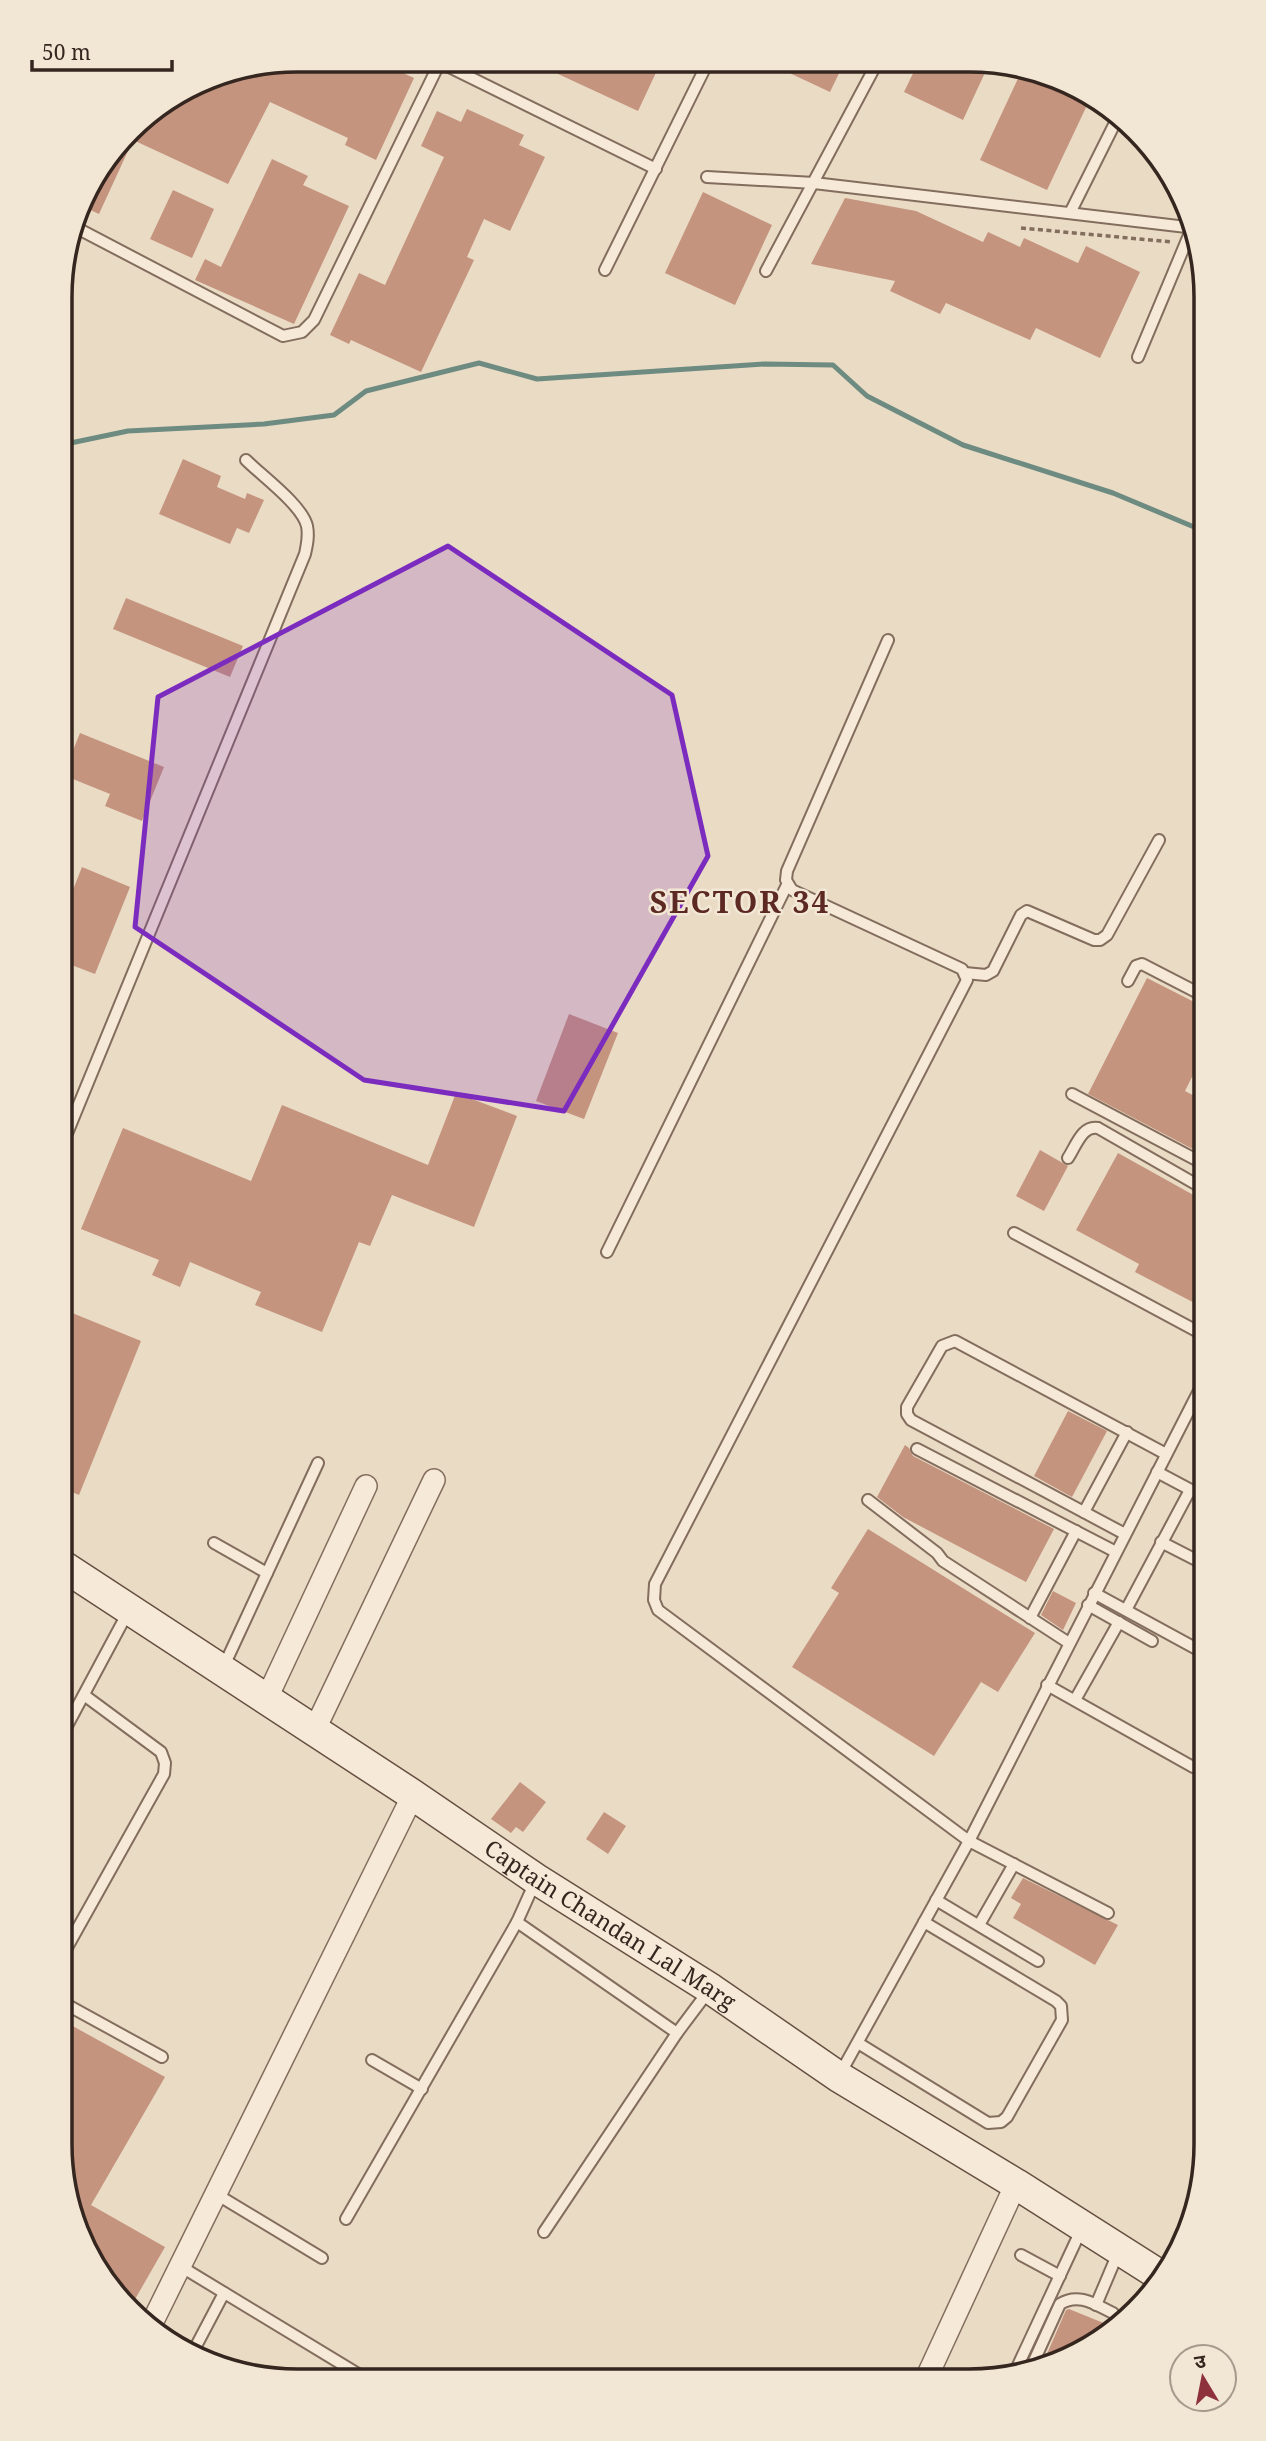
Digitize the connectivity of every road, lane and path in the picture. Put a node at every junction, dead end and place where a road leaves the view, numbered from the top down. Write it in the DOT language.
graph roads {
  1 [pos="434,72"];
  2 [pos="461,72"];
  3 [pos="703,72"];
  4 [pos="872,72"];
  5 [pos="1114,124"];
  6 [pos="656,169"];
  7 [pos="707,177"];
  8 [pos="814,183"];
  9 [pos="1070,214"];
  10 [pos="1183,227"];
  11 [pos="1021,228"];
  12 [pos="82,230"];
  13 [pos="1175,242"];
  14 [pos="1187,242"];
  15 [pos="605,270"];
  16 [pos="766,271"];
  17 [pos="1138,357"];
  18 [pos="246,460"];
  19 [pos="888,640"];
  20 [pos="1159,839"];
  21 [pos="788,886"];
  22 [pos="965,973"];
  23 [pos="1128,981"];
  24 [pos="1194,991"];
  25 [pos="1072,1094"];
  26 [pos="72,1121"];
  27 [pos="1068,1158"];
  28 [pos="1194,1159"];
  29 [pos="1194,1183"];
  30 [pos="1014,1233"];
  31 [pos="607,1252"];
  32 [pos="1194,1330"];
  33 [pos="1194,1400"];
  34 [pos="1127,1432"];
  35 [pos="917,1449"];
  36 [pos="1166,1454"];
  37 [pos="318,1463"];
  38 [pos="1157,1472"];
  39 [pos="434,1480"];
  40 [pos="366,1486"];
  41 [pos="1191,1490"];
  42 [pos="1194,1492"];
  43 [pos="868,1500"];
  44 [pos="1084,1512"];
  45 [pos="1076,1531"];
  46 [pos="1125,1534"];
  47 [pos="1161,1542"];
  48 [pos="214,1543"];
  49 [pos="1116,1552"];
  50 [pos="1194,1559"];
  51 [pos="72,1572"];
  52 [pos="267,1573"];
  53 [pos="1094,1593"];
  54 [pos="1088,1605"];
  55 [pos="130,1610"];
  56 [pos="1126,1610"];
  57 [pos="1031,1618"];
  58 [pos="1119,1622"];
  59 [pos="1152,1641"];
  60 [pos="1069,1643"];
  61 [pos="1194,1647"];
  62 [pos="222,1671"];
  63 [pos="1047,1685"];
  64 [pos="84,1695"];
  65 [pos="267,1700"];
  66 [pos="1075,1700"];
  67 [pos="72,1717"];
  68 [pos="314,1731"];
  69 [pos="1193,1768"];
  70 [pos="413,1795"];
  71 [pos="968,1841"];
  72 [pos="1014,1864"];
  73 [pos="536,1879"];
  74 [pos="936,1900"];
  75 [pos="1108,1913"];
  76 [pos="517,1922"];
  77 [pos="924,1922"];
  78 [pos="979,1925"];
  79 [pos="72,1939"];
  80 [pos="1038,1961"];
  81 [pos="711,1989"];
  82 [pos="72,2008"];
  83 [pos="677,2033"];
  84 [pos="858,2043"];
  85 [pos="162,2057"];
  86 [pos="372,2060"];
  87 [pos="839,2077"];
  88 [pos="422,2089"];
  89 [pos="1016,2184"];
  90 [pos="216,2194"];
  91 [pos="346,2219"];
  92 [pos="1083,2227"];
  93 [pos="544,2232"];
  94 [pos="1119,2250"];
  95 [pos="1021,2255"];
  96 [pos="322,2258"];
  97 [pos="180,2266"];
  98 [pos="1154,2272"];
  99 [pos="1060,2276"];
  100 [pos="224,2293"];
  101 [pos="1096,2305"];
  102 [pos="1113,2313"];
  103 [pos="154,2318"];
  104 [pos="196,2345"];
  105 [pos="1035,2360"];
  106 [pos="1019,2364"];
  107 [pos="351,2369"];
  108 [pos="931,2369"];
  1 -- 12 [label="lane"];
  2 -- 6 [label="lane"];
  3 -- 6 [label="lane"];
  4 -- 8 [label="lane"];
  5 -- 9 [label="lane"];
  6 -- 15 [label="lane"];
  7 -- 8 [label="lane"];
  8 -- 9 [label="lane"];
  8 -- 16 [label="lane"];
  9 -- 10 [label="lane"];
  11 -- 13 [label="path"];
  14 -- 17 [label="lane"];
  18 -- 26 [label="lane"];
  19 -- 21 [label="lane"];
  20 -- 22 [label="lane"];
  21 -- 22 [label="lane"];
  21 -- 31 [label="lane"];
  22 -- 71 [label="lane"];
  23 -- 24 [label="lane"];
  25 -- 28 [label="lane"];
  27 -- 29 [label="lane"];
  30 -- 32 [label="lane"];
  33 -- 36 [label="lane"];
  34 -- 36 [label="lane"];
  34 -- 44 [label="lane"];
  34 -- 44 [label="lane"];
  35 -- 45 [label="lane"];
  36 -- 38 [label="lane"];
  37 -- 52 [label="lane"];
  38 -- 41 [label="lane"];
  38 -- 46 [label="lane"];
  39 -- 68 [label="street"];
  40 -- 65 [label="street"];
  41 -- 42 [label="lane"];
  41 -- 47 [label="lane"];
  43 -- 57 [label="lane"];
  44 -- 46 [label="lane"];
  45 -- 49 [label="lane"];
  45 -- 57 [label="lane"];
  46 -- 49 [label="lane"];
  47 -- 50 [label="lane"];
  47 -- 56 [label="lane"];
  48 -- 52 [label="lane"];
  49 -- 53 [label="lane"];
  51 -- 55 [label="street, Captain Chandan Lal Marg"];
  52 -- 62 [label="lane"];
  53 -- 54 [label="lane"];
  53 -- 56 [label="lane"];
  54 -- 58 [label="lane"];
  54 -- 60 [label="lane"];
  55 -- 62 [label="street, Captain Chandan Lal Marg"];
  55 -- 64 [label="lane"];
  56 -- 61 [label="lane"];
  57 -- 60 [label="lane"];
  58 -- 59 [label="lane"];
  58 -- 66 [label="lane"];
  60 -- 63 [label="lane"];
  62 -- 65 [label="street, Captain Chandan Lal Marg"];
  63 -- 66 [label="lane"];
  63 -- 71 [label="lane"];
  64 -- 67 [label="lane"];
  64 -- 79 [label="lane"];
  65 -- 68 [label="street, Captain Chandan Lal Marg"];
  66 -- 69 [label="lane"];
  68 -- 70 [label="street, Captain Chandan Lal Marg"];
  70 -- 73 [label="street, Captain Chandan Lal Marg"];
  70 -- 90 [label="street"];
  71 -- 72 [label="lane"];
  71 -- 74 [label="lane"];
  72 -- 75 [label="lane"];
  72 -- 78 [label="lane"];
  73 -- 76 [label="lane"];
  73 -- 81 [label="street, Captain Chandan Lal Marg"];
  74 -- 77 [label="lane"];
  74 -- 78 [label="lane"];
  76 -- 83 [label="lane"];
  76 -- 88 [label="lane"];
  77 -- 84 [label="lane"];
  77 -- 84 [label="lane"];
  78 -- 80 [label="lane"];
  81 -- 83 [label="lane"];
  81 -- 87 [label="street, Captain Chandan Lal Marg"];
  82 -- 85 [label="lane"];
  83 -- 93 [label="lane"];
  84 -- 87 [label="lane"];
  86 -- 88 [label="lane"];
  87 -- 89 [label="street, Captain Chandan Lal Marg"];
  88 -- 91 [label="lane"];
  89 -- 92 [label="street, Captain Chandan Lal Marg"];
  89 -- 108 [label="street"];
  90 -- 96 [label="lane"];
  90 -- 97 [label="street"];
  92 -- 94 [label="street, Captain Chandan Lal Marg"];
  92 -- 99 [label="lane"];
  94 -- 98 [label="street, Captain Chandan Lal Marg"];
  94 -- 101 [label="lane"];
  95 -- 99 [label="lane"];
  97 -- 100 [label="lane"];
  97 -- 103 [label="street"];
  99 -- 106 [label="lane"];
  100 -- 104 [label="lane"];
  100 -- 107 [label="lane"];
  101 -- 102 [label="lane"];
  101 -- 105 [label="lane"];
}
